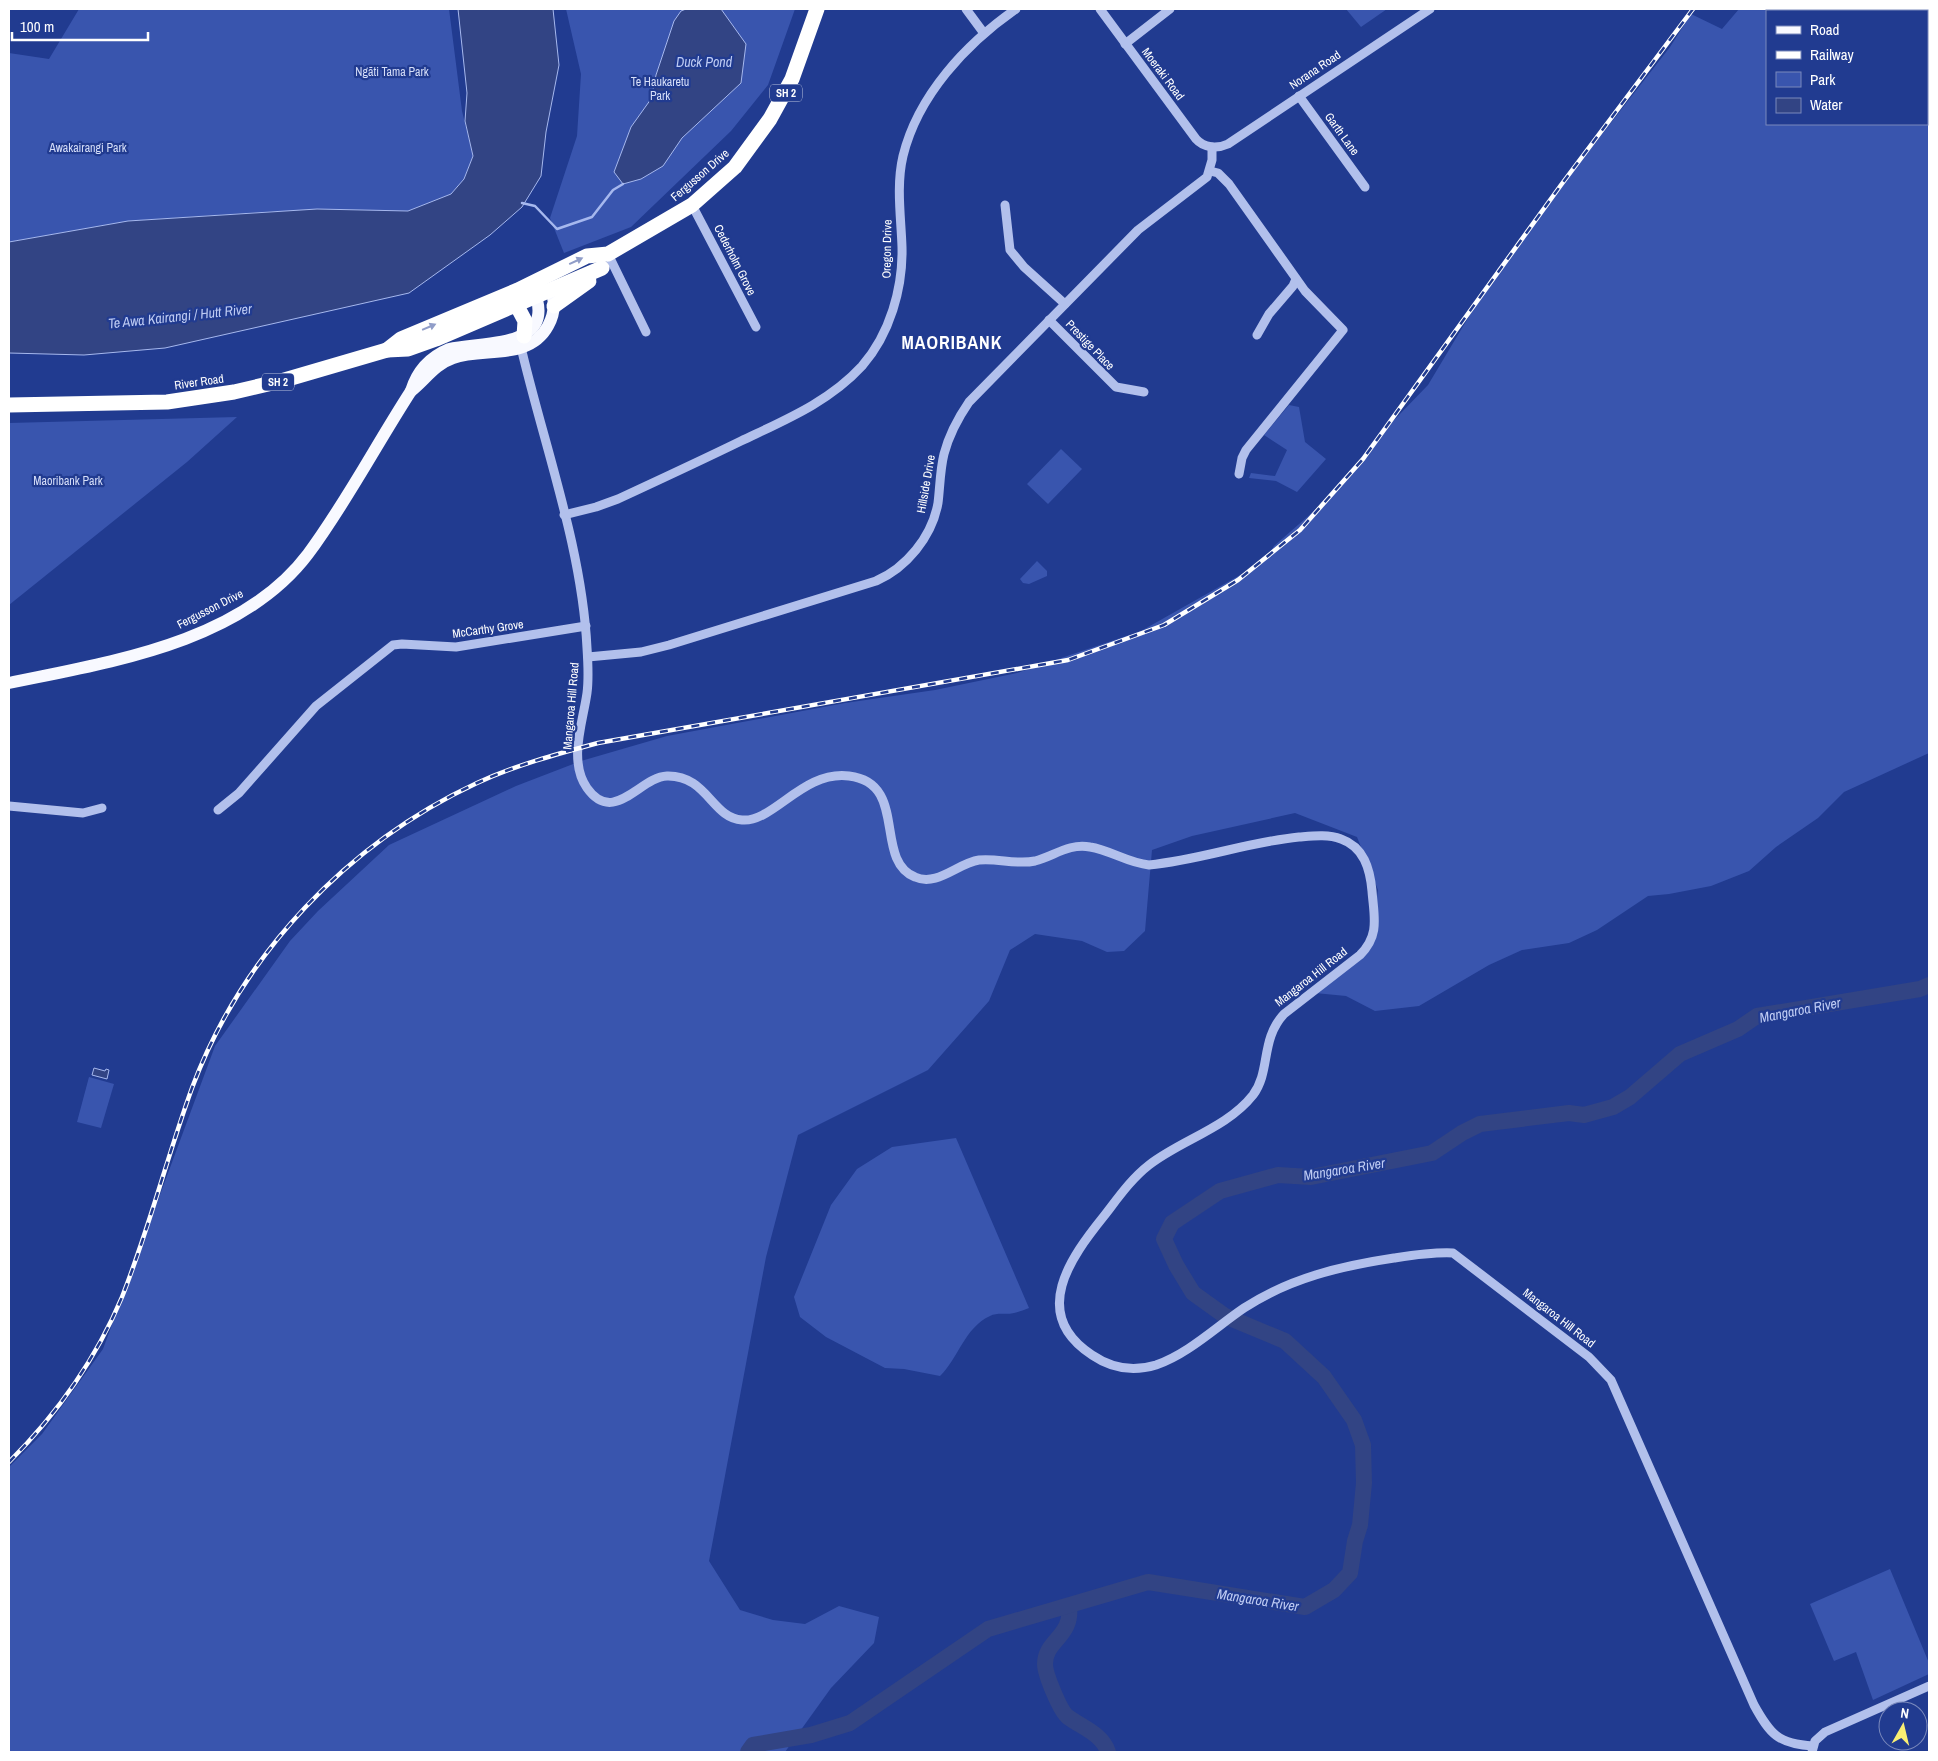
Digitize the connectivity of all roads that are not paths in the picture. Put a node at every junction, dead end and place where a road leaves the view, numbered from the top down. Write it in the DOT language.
graph roads {
  1 [pos="817,9"];
  2 [pos="966,9"];
  3 [pos="1016,9"];
  4 [pos="1100,9"];
  5 [pos="1170,9"];
  6 [pos="1430,9"];
  7 [pos="983,32"];
  8 [pos="1125,44"];
  9 [pos="1299,96"];
  10 [pos="1212,147"];
  11 [pos="1210,171"];
  12 [pos="1366,187"];
  13 [pos="692,204"];
  14 [pos="1005,205"];
  15 [pos="605,261"];
  16 [pos="1296,279"];
  17 [pos="548,283"];
  18 [pos="534,290"];
  19 [pos="1065,304"];
  20 [pos="517,306"];
  21 [pos="554,306"];
  22 [pos="1049,320"];
  23 [pos="756,327"];
  24 [pos="646,332"];
  25 [pos="1257,335"];
  26 [pos="521,341"];
  27 [pos="387,350"];
  28 [pos="1144,392"];
  29 [pos="9,405"];
  30 [pos="1239,474"];
  31 [pos="564,514"];
  32 [pos="586,626"];
  33 [pos="588,657"];
  34 [pos="9,683"];
  35 [pos="9,806"];
  36 [pos="102,808"];
  37 [pos="218,810"];
  38 [pos="1929,1686"];
  39 [pos="1812,1749"];
  1 -- 13 [label="highway, Fergusson Drive / SH 2"];
  2 -- 7 [label="street"];
  3 -- 7 [label="street, Oregon Drive"];
  4 -- 8 [label="street, Moeraki Road"];
  5 -- 8 [label="street"];
  6 -- 9 [label="street, Norana Road"];
  7 -- 31 [label="street, Oregon Drive"];
  8 -- 10 [label="street, Moeraki Road"];
  9 -- 10 [label="street, Norana Road"];
  9 -- 12 [label="street, Garth Lane"];
  10 -- 11 [label="street"];
  11 -- 16 [label="street"];
  11 -- 19 [label="street, Hillside Drive"];
  13 -- 15 [label="highway, Fergusson Drive / SH 2"];
  13 -- 23 [label="street, Cederholm Grove"];
  14 -- 19 [label="street"];
  15 -- 17 [label="highway, Fergusson Drive / SH 2"];
  15 -- 21 [label="highway"];
  15 -- 24 [label="street"];
  16 -- 25 [label="street"];
  16 -- 30 [label="street"];
  17 -- 18 [label="highway, Fergusson Drive / SH 2"];
  17 -- 21 [label="main road"];
  18 -- 20 [label="highway, River Road / SH 2"];
  18 -- 26 [label="main road"];
  27 -- 18 [label="highway, River Road / SH 2, one-way"];
  19 -- 22 [label="street, Hillside Drive"];
  20 -- 26 [label="highway"];
  20 -- 27 [label="highway, River Road / SH 2"];
  21 -- 26 [label="main road, Fergusson Drive"];
  22 -- 28 [label="street, Prestige Place"];
  22 -- 33 [label="street, Hillside Drive"];
  26 -- 31 [label="street, Mangaroa Hill Road"];
  26 -- 34 [label="main road, Fergusson Drive"];
  27 -- 29 [label="highway, River Road / SH 2"];
  31 -- 32 [label="street, Mangaroa Hill Road"];
  32 -- 33 [label="street, Mangaroa Hill Road"];
  32 -- 37 [label="street, McCarthy Grove"];
  33 -- 39 [label="street, Mangaroa Hill Road"];
  35 -- 36 [label="street"];
  38 -- 39 [label="street"];
}
